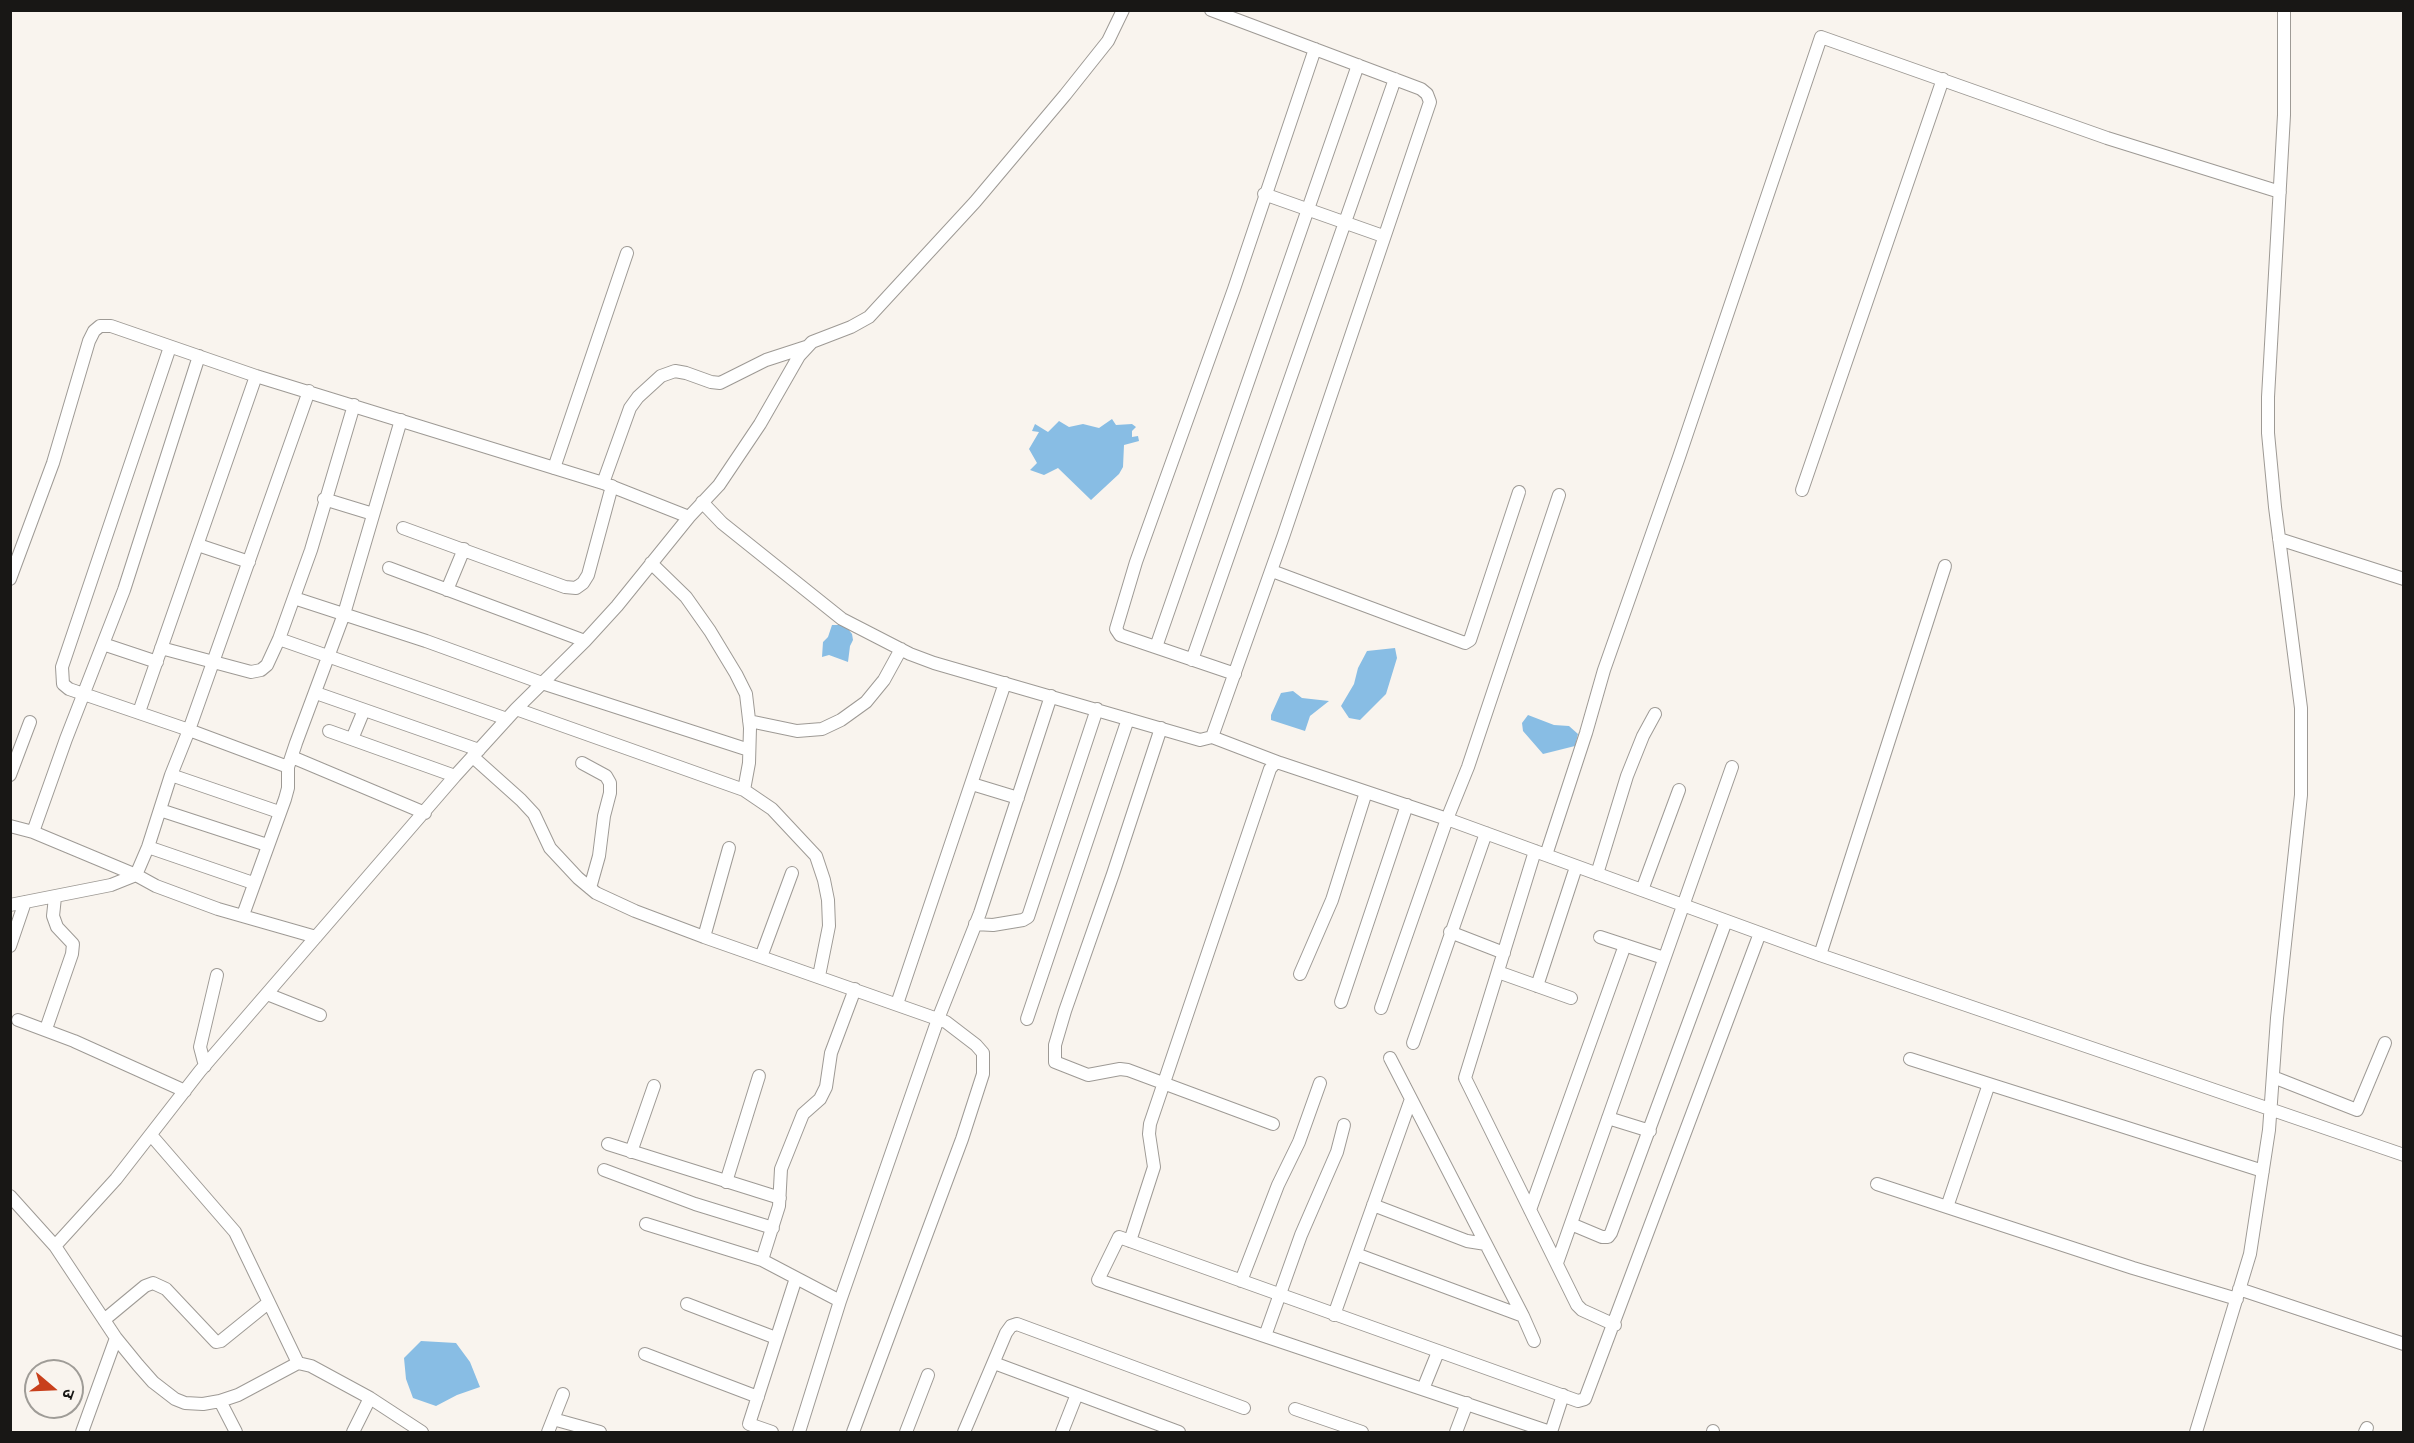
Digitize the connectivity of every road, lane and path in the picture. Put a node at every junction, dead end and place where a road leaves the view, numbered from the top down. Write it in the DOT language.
graph roads {
  1 [pos="1123,10"];
  2 [pos="1211,10"];
  3 [pos="2284,10"];
  4 [pos="1315,49"];
  5 [pos="1358,65"];
  6 [pos="1395,79"];
  7 [pos="1943,79"];
  8 [pos="2280,192"];
  9 [pos="1264,194"];
  10 [pos="1309,209"];
  11 [pos="1344,221"];
  12 [pos="1383,236"];
  13 [pos="627,253"];
  14 [pos="170,347"];
  15 [pos="806,347"];
  16 [pos="199,356"];
  17 [pos="256,376"];
  18 [pos="309,391"];
  19 [pos="354,405"];
  20 [pos="401,420"];
  21 [pos="554,468"];
  22 [pos="607,484"];
  23 [pos="1802,490"];
  24 [pos="1519,492"];
  25 [pos="1559,495"];
  26 [pos="324,499"];
  27 [pos="702,502"];
  28 [pos="373,514"];
  29 [pos="689,517"];
  30 [pos="403,528"];
  31 [pos="2279,539"];
  32 [pos="198,545"];
  33 [pos="464,549"];
  34 [pos="249,562"];
  35 [pos="651,563"];
  36 [pos="1946,566"];
  37 [pos="389,568"];
  38 [pos="1272,571"];
  39 [pos="10,579"];
  40 [pos="2403,579"];
  41 [pos="447,590"];
  42 [pos="294,598"];
  43 [pos="344,614"];
  44 [pos="279,639"];
  45 [pos="585,641"];
  46 [pos="104,644"];
  47 [pos="1156,647"];
  48 [pos="162,648"];
  49 [pos="901,649"];
  50 [pos="329,656"];
  51 [pos="1192,660"];
  52 [pos="157,662"];
  53 [pos="213,663"];
  54 [pos="1235,674"];
  55 [pos="542,683"];
  56 [pos="1005,683"];
  57 [pos="316,693"];
  58 [pos="84,694"];
  59 [pos="1051,696"];
  60 [pos="516,709"];
  61 [pos="1096,709"];
  62 [pos="364,710"];
  63 [pos="139,712"];
  64 [pos="1655,714"];
  65 [pos="507,719"];
  66 [pos="1128,719"];
  67 [pos="749,721"];
  68 [pos="30,722"];
  69 [pos="1161,728"];
  70 [pos="189,730"];
  71 [pos="329,731"];
  72 [pos="1212,736"];
  73 [pos="352,739"];
  74 [pos="749,750"];
  75 [pos="476,754"];
  76 [pos="290,762"];
  77 [pos="1280,763"];
  78 [pos="582,764"];
  79 [pos="1732,767"];
  80 [pos="10,775"];
  81 [pos="171,775"];
  82 [pos="455,776"];
  83 [pos="972,784"];
  84 [pos="744,790"];
  85 [pos="1679,790"];
  86 [pos="1366,792"];
  87 [pos="1018,798"];
  88 [pos="1407,805"];
  89 [pos="160,810"];
  90 [pos="279,812"];
  91 [pos="425,813"];
  92 [pos="1447,819"];
  93 [pos="10,825"];
  94 [pos="33,832"];
  95 [pos="1486,833"];
  96 [pos="267,845"];
  97 [pos="148,847"];
  98 [pos="729,848"];
  99 [pos="1541,853"];
  100 [pos="1576,867"];
  101 [pos="792,873"];
  102 [pos="1597,874"];
  103 [pos="136,875"];
  104 [pos="253,883"];
  105 [pos="590,888"];
  106 [pos="1642,890"];
  107 [pos="55,897"];
  108 [pos="25,902"];
  109 [pos="10,905"];
  110 [pos="1683,905"];
  111 [pos="243,915"];
  112 [pos="1726,921"];
  113 [pos="975,924"];
  114 [pos="13,931"];
  115 [pos="1450,932"];
  116 [pos="1760,933"];
  117 [pos="316,937"];
  118 [pos="704,937"];
  119 [pos="1600,937"];
  120 [pos="1625,945"];
  121 [pos="10,946"];
  122 [pos="1504,953"];
  123 [pos="1820,955"];
  124 [pos="761,957"];
  125 [pos="1665,958"];
  126 [pos="1498,972"];
  127 [pos="1300,974"];
  128 [pos="217,975"];
  129 [pos="819,976"];
  130 [pos="1537,986"];
  131 [pos="855,989"];
  132 [pos="267,994"];
  133 [pos="1571,998"];
  134 [pos="1341,1002"];
  135 [pos="897,1004"];
  136 [pos="1380,1008"];
  137 [pos="320,1015"];
  138 [pos="938,1018"];
  139 [pos="1027,1019"];
  140 [pos="18,1020"];
  141 [pos="46,1029"];
  142 [pos="1413,1043"];
  143 [pos="2385,1043"];
  144 [pos="1390,1058"];
  145 [pos="1910,1059"];
  146 [pos="205,1066"];
  147 [pos="759,1076"];
  148 [pos="2273,1077"];
  149 [pos="1166,1083"];
  150 [pos="1320,1083"];
  151 [pos="1989,1084"];
  152 [pos="654,1086"];
  153 [pos="185,1091"];
  154 [pos="1411,1099"];
  155 [pos="2269,1109"];
  156 [pos="1608,1118"];
  157 [pos="1273,1124"];
  158 [pos="1344,1125"];
  159 [pos="1650,1131"];
  160 [pos="151,1135"];
  161 [pos="608,1144"];
  162 [pos="631,1152"];
  163 [pos="2403,1155"];
  164 [pos="604,1170"];
  165 [pos="2263,1171"];
  166 [pos="726,1182"];
  167 [pos="1877,1184"];
  168 [pos="10,1196"];
  169 [pos="780,1198"];
  170 [pos="1373,1205"];
  171 [pos="1947,1207"];
  172 [pos="1530,1210"];
  173 [pos="646,1224"];
  174 [pos="1571,1224"];
  175 [pos="773,1228"];
  176 [pos="1130,1241"];
  177 [pos="1486,1244"];
  178 [pos="55,1246"];
  179 [pos="1356,1254"];
  180 [pos="762,1260"];
  181 [pos="1557,1263"];
  182 [pos="796,1278"];
  183 [pos="1240,1281"];
  184 [pos="2238,1294"];
  185 [pos="1278,1295"];
  186 [pos="840,1301"];
  187 [pos="268,1303"];
  188 [pos="687,1304"];
  189 [pos="1334,1315"];
  190 [pos="1523,1316"];
  191 [pos="104,1320"];
  192 [pos="1615,1324"];
  193 [pos="1265,1336"];
  194 [pos="116,1338"];
  195 [pos="776,1338"];
  196 [pos="1534,1341"];
  197 [pos="2403,1344"];
  198 [pos="1438,1352"];
  199 [pos="645,1354"];
  200 [pos="298,1363"];
  201 [pos="994,1363"];
  202 [pos="928,1375"];
  203 [pos="1423,1389"];
  204 [pos="563,1394"];
  205 [pos="1077,1395"];
  206 [pos="1563,1395"];
  207 [pos="758,1397"];
  208 [pos="370,1398"];
  209 [pos="220,1401"];
  210 [pos="1467,1403"];
  211 [pos="1244,1408"];
  212 [pos="1295,1409"];
  213 [pos="553,1419"];
  214 [pos="414,1430"];
  215 [pos="82,1432"];
  216 [pos="236,1432"];
  217 [pos="353,1432"];
  218 [pos="548,1432"];
  219 [pos="600,1432"];
  220 [pos="772,1432"];
  221 [pos="799,1432"];
  222 [pos="853,1432"];
  223 [pos="906,1432"];
  224 [pos="964,1432"];
  225 [pos="1062,1432"];
  226 [pos="1179,1432"];
  227 [pos="1362,1432"];
  228 [pos="1456,1432"];
  229 [pos="1551,1432"];
  230 [pos="2196,1432"];
  1 -- 15 [label="street"];
  2 -- 4 [label="street"];
  3 -- 8 [label="street"];
  4 -- 5 [label="street"];
  4 -- 9 [label="street"];
  5 -- 6 [label="street"];
  5 -- 10 [label="street"];
  6 -- 11 [label="street"];
  6 -- 12 [label="street"];
  7 -- 8 [label="street"];
  7 -- 23 [label="street"];
  7 -- 99 [label="street"];
  8 -- 31 [label="street"];
  9 -- 10 [label="street"];
  9 -- 47 [label="street"];
  10 -- 11 [label="street"];
  10 -- 47 [label="street"];
  11 -- 12 [label="street"];
  11 -- 51 [label="street"];
  12 -- 38 [label="street"];
  13 -- 21 [label="street"];
  14 -- 16 [label="street"];
  14 -- 39 [label="street"];
  14 -- 58 [label="street"];
  15 -- 22 [label="street"];
  15 -- 27 [label="street"];
  16 -- 17 [label="street"];
  16 -- 46 [label="street"];
  17 -- 18 [label="street"];
  17 -- 32 [label="street"];
  18 -- 19 [label="street"];
  18 -- 34 [label="street"];
  19 -- 20 [label="street"];
  19 -- 26 [label="street"];
  20 -- 21 [label="street"];
  20 -- 28 [label="street"];
  21 -- 22 [label="street"];
  22 -- 29 [label="street"];
  22 -- 33 [label="street"];
  24 -- 38 [label="street"];
  25 -- 92 [label="street"];
  26 -- 28 [label="street"];
  26 -- 42 [label="street"];
  27 -- 29 [label="street"];
  27 -- 49 [label="street"];
  28 -- 43 [label="street"];
  29 -- 35 [label="street"];
  30 -- 33 [label="street"];
  31 -- 40 [label="street"];
  31 -- 148 [label="street"];
  32 -- 34 [label="street"];
  32 -- 48 [label="street"];
  33 -- 41 [label="street"];
  34 -- 53 [label="street"];
  35 -- 45 [label="street"];
  35 -- 67 [label="street"];
  36 -- 123 [label="street"];
  37 -- 41 [label="street"];
  38 -- 54 [label="street"];
  41 -- 45 [label="street"];
  42 -- 43 [label="street"];
  42 -- 44 [label="street"];
  43 -- 50 [label="street"];
  43 -- 55 [label="street"];
  44 -- 50 [label="street"];
  44 -- 53 [label="street"];
  45 -- 55 [label="street"];
  46 -- 52 [label="street"];
  46 -- 58 [label="street"];
  47 -- 51 [label="street"];
  48 -- 52 [label="street"];
  48 -- 53 [label="street"];
  49 -- 56 [label="street"];
  49 -- 67 [label="street"];
  50 -- 57 [label="street"];
  50 -- 65 [label="street"];
  51 -- 54 [label="street"];
  52 -- 63 [label="street"];
  53 -- 70 [label="street"];
  54 -- 72 [label="street"];
  55 -- 60 [label="street"];
  55 -- 74 [label="street"];
  56 -- 59 [label="street"];
  56 -- 83 [label="street"];
  57 -- 62 [label="street"];
  57 -- 76 [label="street"];
  58 -- 63 [label="street"];
  58 -- 94 [label="street"];
  59 -- 61 [label="street"];
  59 -- 87 [label="street"];
  60 -- 65 [label="street"];
  60 -- 84 [label="street"];
  61 -- 66 [label="street"];
  61 -- 113 [label="street"];
  62 -- 73 [label="street"];
  62 -- 75 [label="street"];
  63 -- 70 [label="street"];
  64 -- 102 [label="street"];
  65 -- 75 [label="street"];
  66 -- 69 [label="street"];
  66 -- 139 [label="street"];
  67 -- 74 [label="street"];
  68 -- 80 [label="street"];
  69 -- 72 [label="street"];
  69 -- 149 [label="street"];
  70 -- 76 [label="street"];
  70 -- 81 [label="street"];
  71 -- 73 [label="street"];
  72 -- 77 [label="street"];
  73 -- 82 [label="street"];
  74 -- 84 [label="street"];
  75 -- 82 [label="street"];
  75 -- 105 [label="street"];
  76 -- 90 [label="street"];
  76 -- 91 [label="street"];
  77 -- 86 [label="street"];
  77 -- 149 [label="street"];
  78 -- 105 [label="street"];
  79 -- 110 [label="street"];
  81 -- 89 [label="street"];
  81 -- 90 [label="street"];
  82 -- 91 [label="street"];
  83 -- 87 [label="street"];
  83 -- 135 [label="street"];
  84 -- 129 [label="street"];
  85 -- 106 [label="street"];
  86 -- 88 [label="street"];
  86 -- 127 [label="street"];
  87 -- 113 [label="street"];
  88 -- 92 [label="street"];
  88 -- 134 [label="street"];
  89 -- 96 [label="street"];
  89 -- 97 [label="street"];
  90 -- 96 [label="street"];
  91 -- 117 [label="street"];
  92 -- 95 [label="street"];
  92 -- 136 [label="street"];
  93 -- 94 [label="street"];
  94 -- 103 [label="street"];
  95 -- 99 [label="street"];
  95 -- 115 [label="street"];
  96 -- 104 [label="street"];
  97 -- 103 [label="street"];
  97 -- 104 [label="street"];
  98 -- 118 [label="street"];
  99 -- 100 [label="street"];
  99 -- 122 [label="street"];
  100 -- 102 [label="street"];
  100 -- 130 [label="street"];
  101 -- 124 [label="street"];
  102 -- 106 [label="street"];
  103 -- 107 [label="street"];
  103 -- 111 [label="street"];
  104 -- 111 [label="street"];
  105 -- 118 [label="street"];
  106 -- 110 [label="street"];
  107 -- 108 [label="street"];
  107 -- 141 [label="street"];
  108 -- 109 [label="street"];
  108 -- 114 [label="street"];
  110 -- 112 [label="street"];
  110 -- 125 [label="street"];
  111 -- 117 [label="street"];
  112 -- 116 [label="street"];
  112 -- 159 [label="street"];
  113 -- 138 [label="street"];
  114 -- 121 [label="street"];
  115 -- 122 [label="street"];
  115 -- 142 [label="street"];
  116 -- 123 [label="street"];
  116 -- 192 [label="street"];
  117 -- 132 [label="street"];
  118 -- 124 [label="street"];
  119 -- 120 [label="street"];
  120 -- 125 [label="street"];
  120 -- 172 [label="street"];
  122 -- 126 [label="street"];
  123 -- 155 [label="street"];
  124 -- 129 [label="street"];
  125 -- 156 [label="street"];
  126 -- 130 [label="street"];
  126 -- 172 [label="street"];
  128 -- 146 [label="street"];
  129 -- 131 [label="street"];
  130 -- 133 [label="street"];
  131 -- 135 [label="street"];
  131 -- 169 [label="street"];
  132 -- 137 [label="street"];
  132 -- 146 [label="street"];
  135 -- 138 [label="street"];
  138 -- 186 [label="street"];
  138 -- 222 [label="street"];
  140 -- 141 [label="street"];
  141 -- 153 [label="street"];
  143 -- 148 [label="street"];
  144 -- 154 [label="street"];
  145 -- 151 [label="street"];
  146 -- 153 [label="street"];
  147 -- 166 [label="street"];
  148 -- 155 [label="street"];
  149 -- 157 [label="street"];
  149 -- 176 [label="street"];
  150 -- 183 [label="street"];
  151 -- 165 [label="street"];
  151 -- 171 [label="street"];
  152 -- 162 [label="street"];
  153 -- 160 [label="street"];
  154 -- 170 [label="street"];
  154 -- 177 [label="street"];
  155 -- 163 [label="street"];
  155 -- 165 [label="street"];
  156 -- 159 [label="street"];
  156 -- 174 [label="street"];
  158 -- 185 [label="street"];
  159 -- 174 [label="street"];
  160 -- 178 [label="street"];
  160 -- 187 [label="street"];
  161 -- 162 [label="street"];
  162 -- 166 [label="street"];
  164 -- 175 [label="street"];
  165 -- 184 [label="street"];
  166 -- 169 [label="street"];
  167 -- 171 [label="street"];
  168 -- 178 [label="street"];
  169 -- 175 [label="street"];
  170 -- 177 [label="street"];
  170 -- 179 [label="street"];
  171 -- 184 [label="street"];
  172 -- 181 [label="street"];
  173 -- 180 [label="street"];
  174 -- 181 [label="street"];
  175 -- 180 [label="street"];
  176 -- 183 [label="street"];
  176 -- 193 [label="street"];
  177 -- 190 [label="street"];
  178 -- 191 [label="street"];
  179 -- 189 [label="street"];
  179 -- 190 [label="street"];
  180 -- 182 [label="street"];
  181 -- 192 [label="street"];
  182 -- 186 [label="street"];
  182 -- 195 [label="street"];
  183 -- 185 [label="street"];
  184 -- 197 [label="street"];
  184 -- 230 [label="street"];
  185 -- 189 [label="street"];
  185 -- 193 [label="street"];
  186 -- 221 [label="street"];
  187 -- 191 [label="street"];
  187 -- 200 [label="street"];
  188 -- 195 [label="street"];
  189 -- 198 [label="street"];
  190 -- 196 [label="street"];
  191 -- 194 [label="street"];
  192 -- 206 [label="street"];
  193 -- 203 [label="street"];
  194 -- 209 [label="street"];
  194 -- 215 [label="street"];
  195 -- 207 [label="street"];
  198 -- 203 [label="street"];
  198 -- 206 [label="street"];
  199 -- 207 [label="street"];
  200 -- 208 [label="street"];
  200 -- 209 [label="street"];
  201 -- 205 [label="street"];
  201 -- 211 [label="street"];
  201 -- 224 [label="street"];
  202 -- 223 [label="street"];
  203 -- 210 [label="street"];
  204 -- 213 [label="street"];
  205 -- 225 [label="street"];
  205 -- 226 [label="street"];
  206 -- 229 [label="street"];
  207 -- 220 [label="street"];
  208 -- 214 [label="street"];
  208 -- 217 [label="street"];
  209 -- 216 [label="street"];
  210 -- 228 [label="street"];
  210 -- 229 [label="street"];
  212 -- 227 [label="street"];
  213 -- 218 [label="street"];
  213 -- 219 [label="street"];
}
